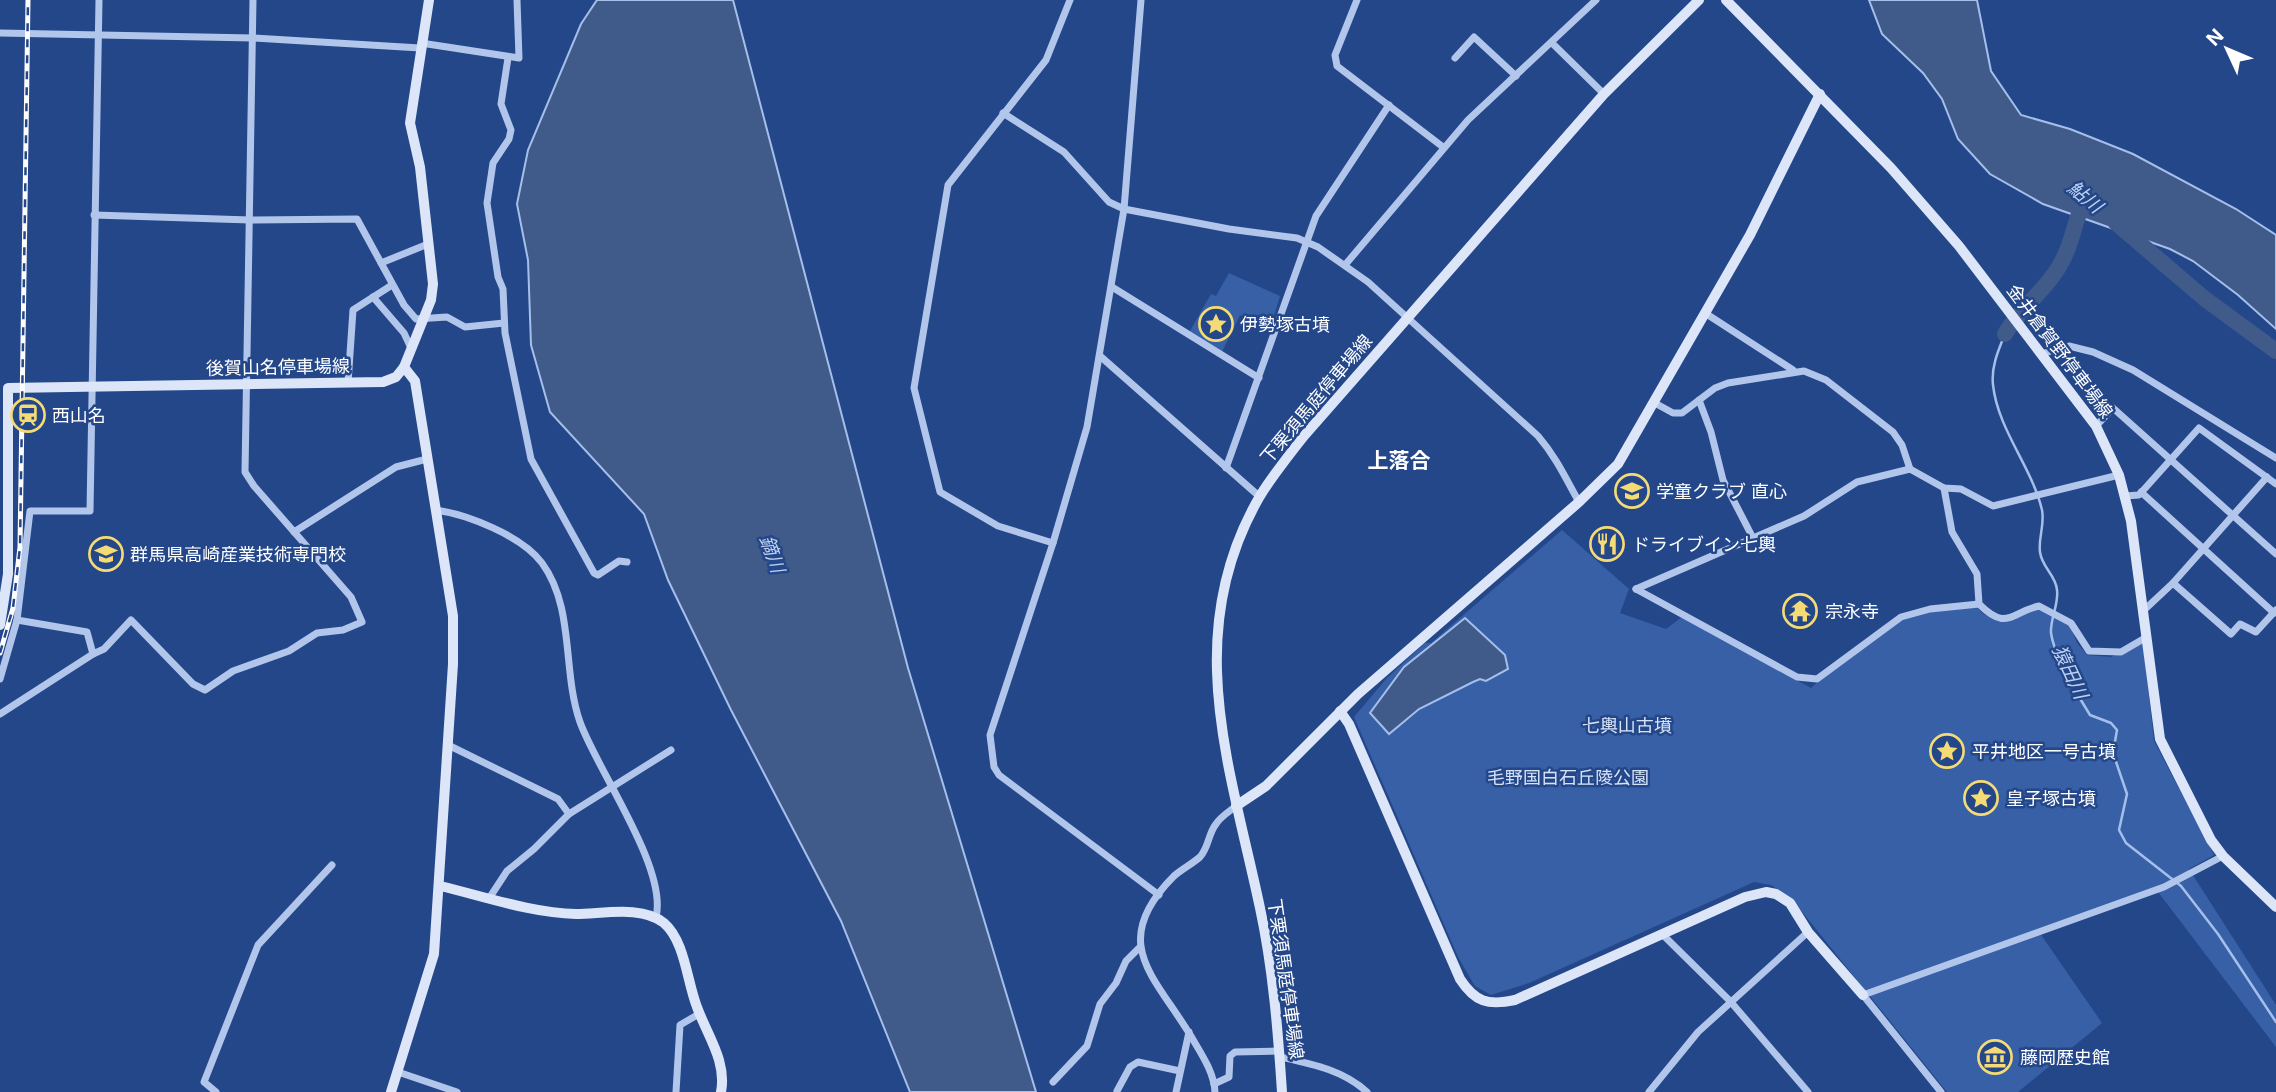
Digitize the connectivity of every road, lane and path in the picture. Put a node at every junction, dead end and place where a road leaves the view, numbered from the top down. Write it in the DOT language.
graph roads {
  1 [pos="99,0"];
  2 [pos="253,0"];
  3 [pos="429,0"];
  4 [pos="517,0"];
  5 [pos="1070,0"];
  6 [pos="1141,0"];
  7 [pos="1357,0"];
  8 [pos="1596,0"];
  9 [pos="1699,0"];
  10 [pos="1726,0"];
  11 [pos="0,33"];
  12 [pos="98,34"];
  13 [pos="253,38"];
  14 [pos="1552,43"];
  15 [pos="421,45"];
  16 [pos="508,58"];
  17 [pos="1455,58"];
  18 [pos="1516,76"];
  19 [pos="1604,94"];
  20 [pos="1820,94"];
  21 [pos="1389,105"];
  22 [pos="1003,113"];
  23 [pos="1443,148"];
  24 [pos="1124,209"];
  25 [pos="94,215"];
  26 [pos="250,220"];
  27 [pos="1307,241"];
  28 [pos="428,244"];
  29 [pos="381,264"];
  30 [pos="1345,265"];
  31 [pos="392,285"];
  32 [pos="1112,287"];
  33 [pos="373,297"];
  34 [pos="1704,313"];
  35 [pos="1409,318"];
  36 [pos="424,321"];
  37 [pos="504,323"];
  38 [pos="412,349"];
  39 [pos="2041,354"];
  40 [pos="1100,356"];
  41 [pos="404,367"];
  42 [pos="1793,370"];
  43 [pos="1259,378"];
  44 [pos="348,383"];
  45 [pos="248,385"];
  46 [pos="93,386"];
  47 [pos="4,388"];
  48 [pos="1699,400"];
  49 [pos="1653,402"];
  50 [pos="2096,426"];
  51 [pos="2276,458"];
  52 [pos="428,459"];
  53 [pos="2171,459"];
  54 [pos="1226,468"];
  55 [pos="1910,469"];
  56 [pos="2119,475"];
  57 [pos="2267,477"];
  58 [pos="2276,484"];
  59 [pos="1944,488"];
  60 [pos="2141,492"];
  61 [pos="2125,496"];
  62 [pos="1260,497"];
  63 [pos="1579,502"];
  64 [pos="435,510"];
  65 [pos="2233,516"];
  66 [pos="294,532"];
  67 [pos="1753,538"];
  68 [pos="1053,543"];
  69 [pos="2204,549"];
  70 [pos="2276,554"];
  71 [pos="627,562"];
  72 [pos="4,575"];
  73 [pos="2173,583"];
  74 [pos="1979,604"];
  75 [pos="2275,611"];
  76 [pos="2142,612"];
  77 [pos="18,620"];
  78 [pos="0,625"];
  79 [pos="2145,638"];
  80 [pos="93,654"];
  81 [pos="0,680"];
  82 [pos="1340,711"];
  83 [pos="0,714"];
  84 [pos="448,745"];
  85 [pos="671,750"];
  86 [pos="612,786"];
  87 [pos="1236,806"];
  88 [pos="569,814"];
  89 [pos="2223,856"];
  90 [pos="332,865"];
  91 [pos="440,886"];
  92 [pos="1159,895"];
  93 [pos="490,897"];
  94 [pos="2276,907"];
  95 [pos="656,917"];
  96 [pos="1808,932"];
  97 [pos="1662,934"];
  98 [pos="1139,948"];
  99 [pos="1863,995"];
  100 [pos="1730,1001"];
  101 [pos="699,1014"];
  102 [pos="1189,1032"];
  103 [pos="1280,1054"];
  104 [pos="1180,1071"];
  105 [pos="398,1072"];
  106 [pos="1053,1082"];
  107 [pos="1215,1088"];
  108 [pos="1117,1091"];
  109 [pos="216,1092"];
  110 [pos="391,1092"];
  111 [pos="457,1092"];
  112 [pos="676,1092"];
  113 [pos="721,1092"];
  114 [pos="1176,1092"];
  115 [pos="1282,1092"];
  116 [pos="1367,1092"];
  117 [pos="1649,1092"];
  118 [pos="1808,1092"];
  119 [pos="1941,1092"];
  1 -- 12 [label="street"];
  2 -- 13 [label="street"];
  3 -- 15 [label="main road"];
  4 -- 16 [label="street"];
  5 -- 22 [label="street"];
  6 -- 24 [label="street"];
  7 -- 21 [label="street"];
  8 -- 14 [label="street"];
  9 -- 19 [label="main road, 下栗須馬庭停車場線"];
  10 -- 20 [label="main road, 金井倉賀野停車場線"];
  11 -- 12 [label="street"];
  12 -- 13 [label="street"];
  12 -- 25 [label="street"];
  13 -- 15 [label="street"];
  13 -- 26 [label="street"];
  14 -- 18 [label="street"];
  14 -- 19 [label="street"];
  15 -- 16 [label="street"];
  15 -- 28 [label="main road"];
  16 -- 37 [label="street"];
  17 -- 18 [label="street"];
  18 -- 23 [label="street"];
  19 -- 35 [label="main road, 下栗須馬庭停車場線"];
  20 -- 34 [label="main road"];
  20 -- 39 [label="main road, 金井倉賀野停車場線"];
  21 -- 23 [label="street"];
  21 -- 27 [label="street"];
  22 -- 24 [label="street"];
  22 -- 68 [label="street"];
  23 -- 30 [label="street"];
  24 -- 27 [label="street"];
  24 -- 32 [label="street"];
  25 -- 26 [label="street"];
  25 -- 46 [label="street"];
  26 -- 29 [label="street"];
  26 -- 45 [label="street"];
  27 -- 30 [label="street"];
  27 -- 43 [label="street"];
  28 -- 29 [label="street"];
  28 -- 36 [label="main road"];
  29 -- 31 [label="street"];
  30 -- 35 [label="street"];
  31 -- 33 [label="street"];
  31 -- 36 [label="street"];
  32 -- 40 [label="street"];
  32 -- 43 [label="street"];
  33 -- 38 [label="street"];
  33 -- 44 [label="street"];
  34 -- 42 [label="street"];
  34 -- 49 [label="main road"];
  35 -- 62 [label="main road, 下栗須馬庭停車場線"];
  35 -- 63 [label="street"];
  36 -- 37 [label="street"];
  36 -- 38 [label="main road"];
  37 -- 71 [label="street"];
  38 -- 41 [label="main road"];
  39 -- 50 [label="main road, 金井倉賀野停車場線"];
  39 -- 51 [label="street"];
  40 -- 54 [label="street"];
  40 -- 68 [label="street"];
  41 -- 44 [label="main road, 後賀山名停車場線"];
  41 -- 52 [label="main road"];
  42 -- 48 [label="street"];
  42 -- 55 [label="street"];
  43 -- 54 [label="street"];
  44 -- 45 [label="main road, 後賀山名停車場線"];
  45 -- 46 [label="main road, 後賀山名停車場線"];
  45 -- 66 [label="street"];
  46 -- 47 [label="main road, 後賀山名停車場線"];
  46 -- 77 [label="street"];
  47 -- 72 [label="main road, 後賀山名停車場線"];
  48 -- 49 [label="street"];
  48 -- 67 [label="street"];
  49 -- 63 [label="main road"];
  50 -- 53 [label="street"];
  50 -- 56 [label="main road, 金井倉賀野停車場線"];
  52 -- 64 [label="main road"];
  52 -- 66 [label="street"];
  53 -- 57 [label="street"];
  53 -- 60 [label="street"];
  53 -- 65 [label="street"];
  54 -- 62 [label="street"];
  55 -- 59 [label="street"];
  55 -- 67 [label="street"];
  56 -- 59 [label="street"];
  56 -- 61 [label="main road, 金井倉賀野停車場線"];
  57 -- 58 [label="street"];
  57 -- 65 [label="street"];
  59 -- 74 [label="street"];
  60 -- 61 [label="street"];
  60 -- 69 [label="street"];
  61 -- 76 [label="main road, 金井倉賀野停車場線"];
  62 -- 87 [label="main road, 下栗須馬庭停車場線"];
  63 -- 82 [label="main road"];
  64 -- 84 [label="main road"];
  64 -- 86 [label="street"];
  65 -- 69 [label="street"];
  65 -- 70 [label="street"];
  66 -- 80 [label="street"];
  67 -- 74 [label="street"];
  68 -- 92 [label="street"];
  69 -- 73 [label="street"];
  69 -- 75 [label="street"];
  72 -- 78 [label="main road, 後賀山名停車場線"];
  73 -- 75 [label="street"];
  73 -- 76 [label="street"];
  74 -- 79 [label="street"];
  76 -- 79 [label="main road, 金井倉賀野停車場線"];
  77 -- 80 [label="street"];
  77 -- 81 [label="street"];
  79 -- 89 [label="main road, 金井倉賀野停車場線"];
  80 -- 83 [label="street"];
  82 -- 87 [label="main road"];
  82 -- 97 [label="main road"];
  84 -- 88 [label="street"];
  84 -- 91 [label="main road"];
  85 -- 86 [label="street"];
  86 -- 88 [label="street"];
  86 -- 95 [label="street"];
  87 -- 92 [label="street"];
  87 -- 103 [label="main road, 下栗須馬庭停車場線"];
  88 -- 93 [label="street"];
  89 -- 94 [label="main road, 金井倉賀野停車場線"];
  89 -- 99 [label="street"];
  90 -- 109 [label="street"];
  91 -- 93 [label="main road"];
  91 -- 105 [label="main road"];
  92 -- 98 [label="street"];
  93 -- 95 [label="main road"];
  95 -- 101 [label="main road"];
  96 -- 97 [label="main road"];
  96 -- 99 [label="main road"];
  96 -- 100 [label="street"];
  97 -- 100 [label="street"];
  98 -- 102 [label="street"];
  98 -- 106 [label="street"];
  99 -- 119 [label="street"];
  100 -- 117 [label="street"];
  100 -- 118 [label="street"];
  101 -- 112 [label="street"];
  101 -- 113 [label="main road"];
  102 -- 104 [label="street"];
  102 -- 107 [label="street"];
  103 -- 107 [label="street"];
  103 -- 115 [label="main road, 下栗須馬庭停車場線"];
  103 -- 116 [label="street"];
  104 -- 108 [label="street"];
  104 -- 114 [label="street"];
  105 -- 110 [label="main road"];
  105 -- 111 [label="street"];
}
